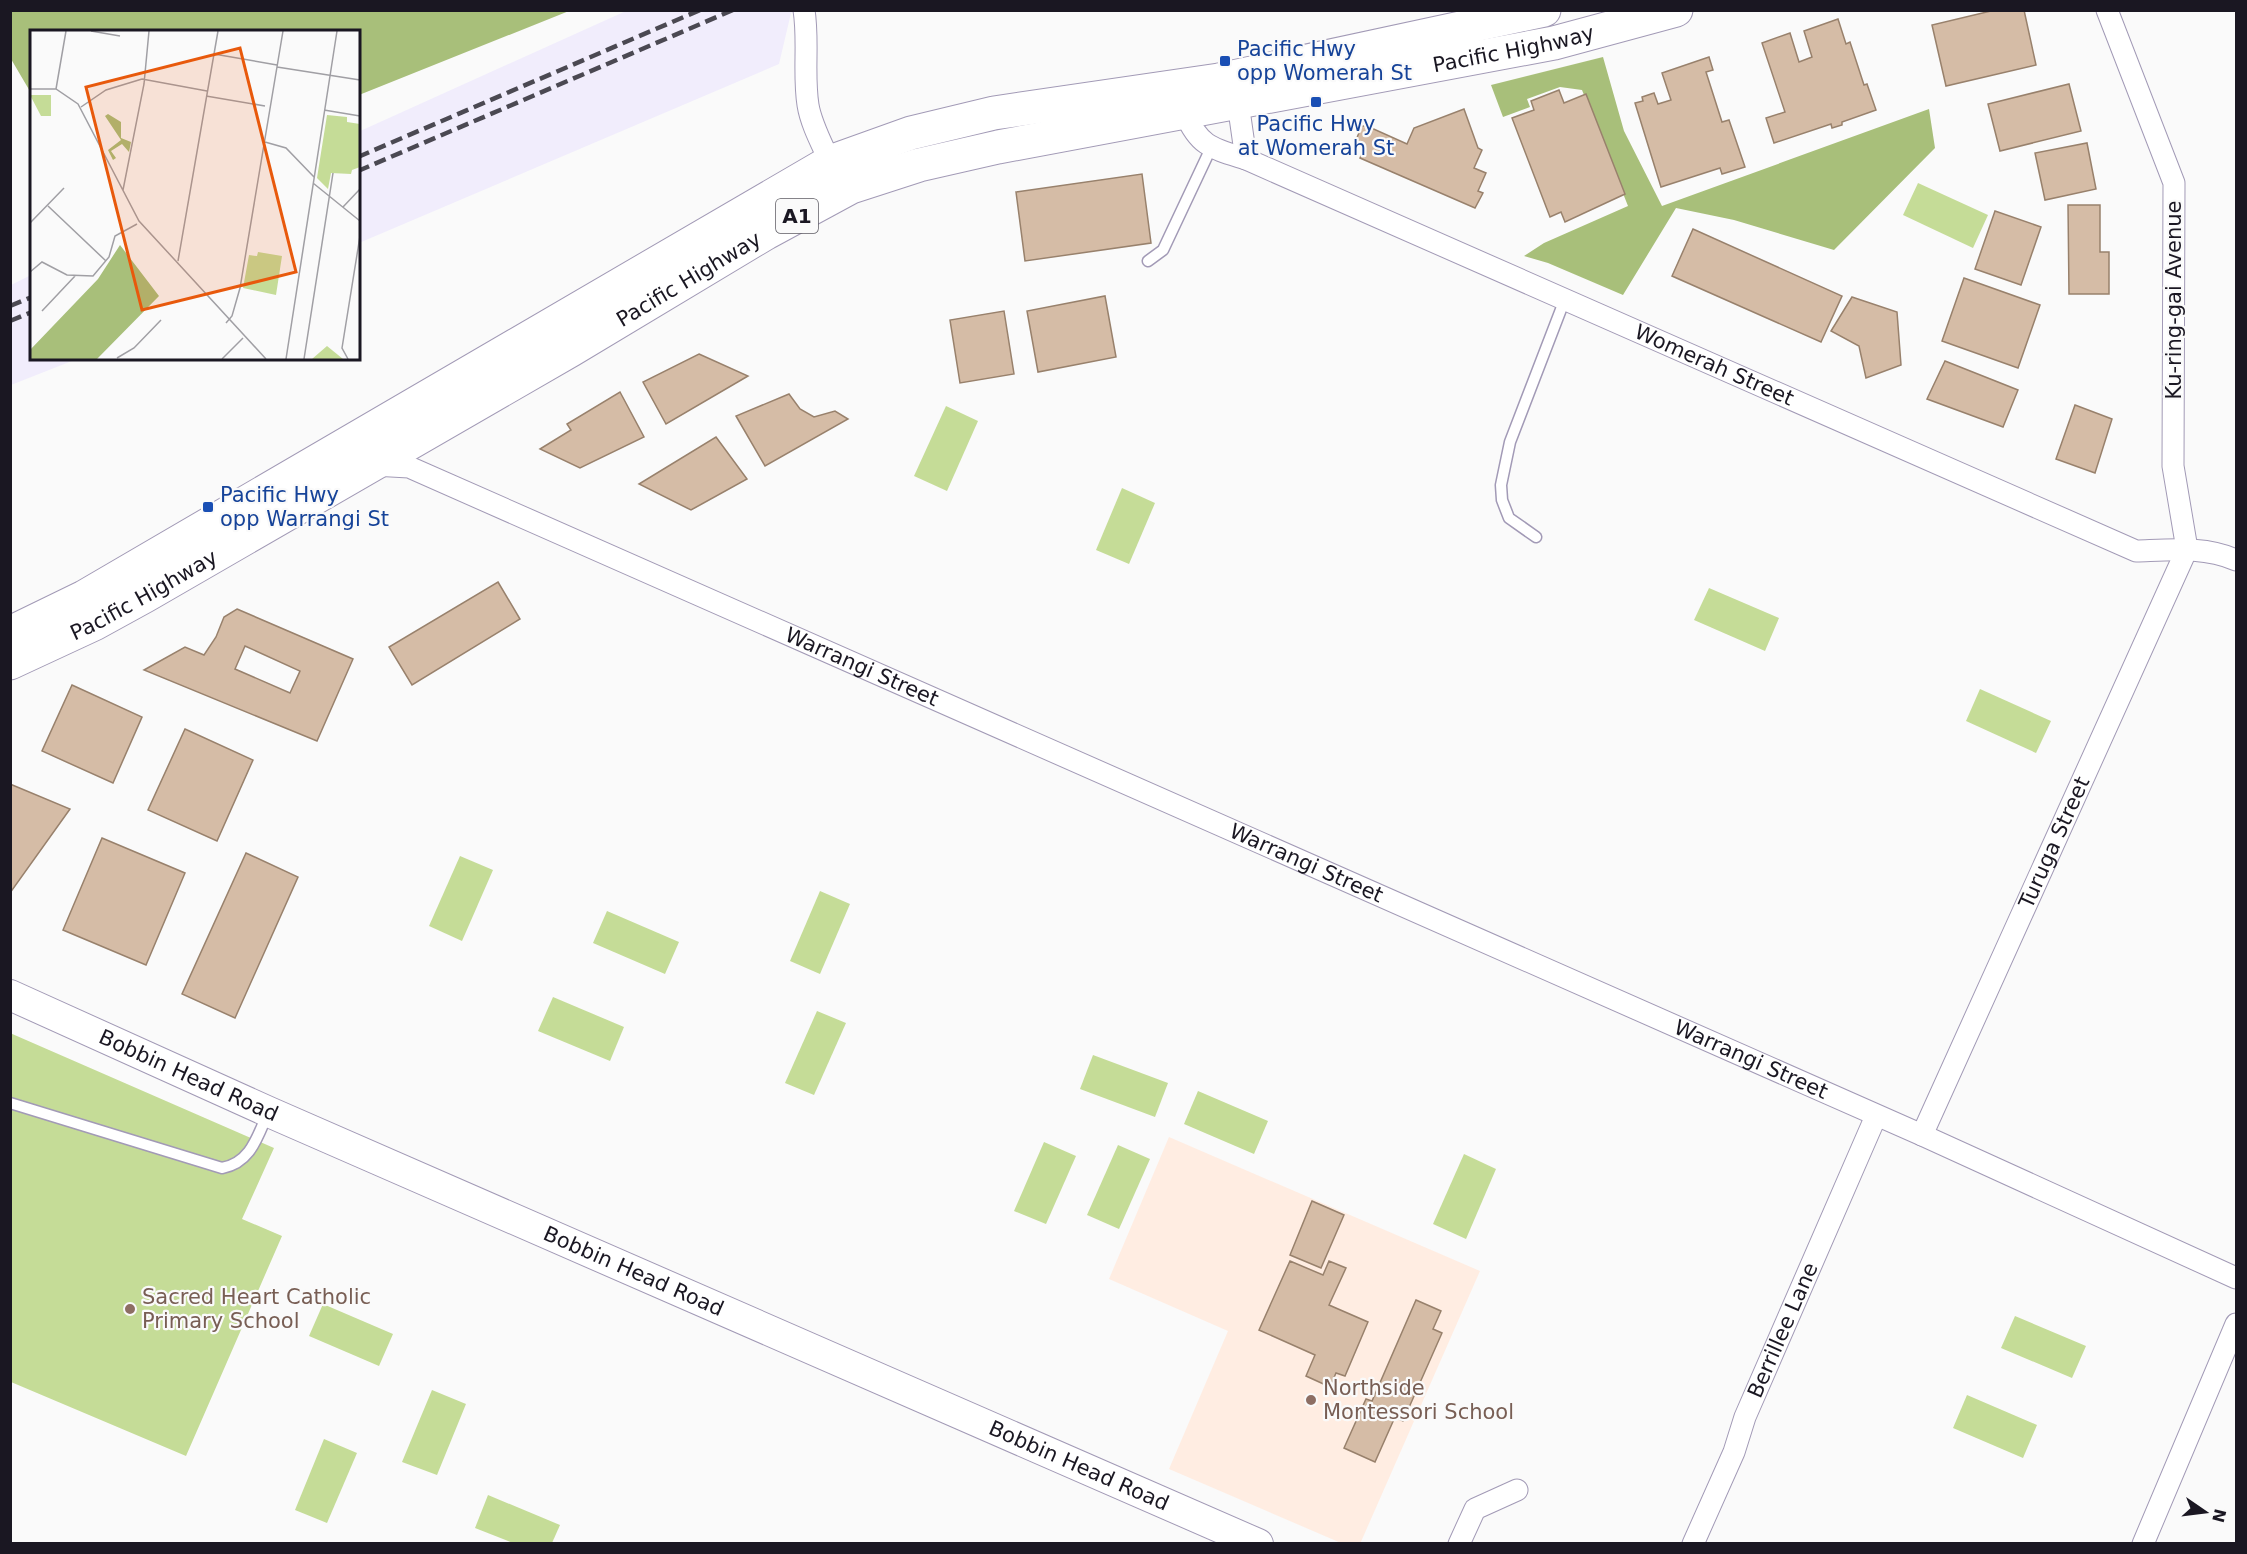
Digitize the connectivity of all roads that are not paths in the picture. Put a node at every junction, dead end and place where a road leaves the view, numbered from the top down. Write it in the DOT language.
graph roads {
  1 [pos="1544,10"];
  2 [pos="1676,10"];
  3 [pos="2107,10"];
  4 [pos="804,11"];
  5 [pos="1238,103"];
  6 [pos="1185,113"];
  7 [pos="1211,148"];
  8 [pos="1246,159"];
  9 [pos="830,162"];
  10 [pos="1148,261"];
  11 [pos="1565,299"];
  12 [pos="372,465"];
  13 [pos="1536,537"];
  14 [pos="2187,549"];
  15 [pos="2236,560"];
  16 [pos="10,633"];
  17 [pos="10,663"];
  18 [pos="10,995"];
  19 [pos="10,1103"];
  20 [pos="269,1112"];
  21 [pos="1876,1116"];
  22 [pos="1922,1135"];
  23 [pos="2236,1278"];
  24 [pos="2236,1324"];
  25 [pos="1517,1490"];
  26 [pos="1258,1544"];
  27 [pos="1459,1544"];
  28 [pos="1693,1544"];
  29 [pos="2143,1544"];
  1 -- 9 [label="highway, Pacific Highway / A1"];
  2 -- 5 [label="highway, Pacific Highway / A1"];
  3 -- 14 [label="street, Ku-ring-gai Avenue"];
  4 -- 9 [label="street"];
  5 -- 6 [label="highway, Pacific Highway / A1"];
  5 -- 8 [label="street"];
  6 -- 7 [label="street, Womerah Street"];
  6 -- 12 [label="highway, Pacific Highway / A1"];
  7 -- 8 [label="street, Womerah Street"];
  7 -- 10 [label="lane"];
  8 -- 11 [label="street, Womerah Street"];
  9 -- 16 [label="highway, Pacific Highway / A1"];
  11 -- 13 [label="lane"];
  11 -- 14 [label="street, Womerah Street"];
  12 -- 17 [label="highway, Pacific Highway / A1"];
  12 -- 21 [label="street, Warrangi Street"];
  14 -- 15 [label="street"];
  14 -- 22 [label="street, Turuga Street"];
  18 -- 20 [label="main road, Bobbin Head Road"];
  19 -- 20 [label="lane"];
  20 -- 26 [label="main road, Bobbin Head Road"];
  21 -- 22 [label="street, Warrangi Street"];
  21 -- 28 [label="street, Berrillee Lane"];
  22 -- 23 [label="street, Warrangi Street"];
  24 -- 29 [label="street"];
  25 -- 27 [label="street"];
}
